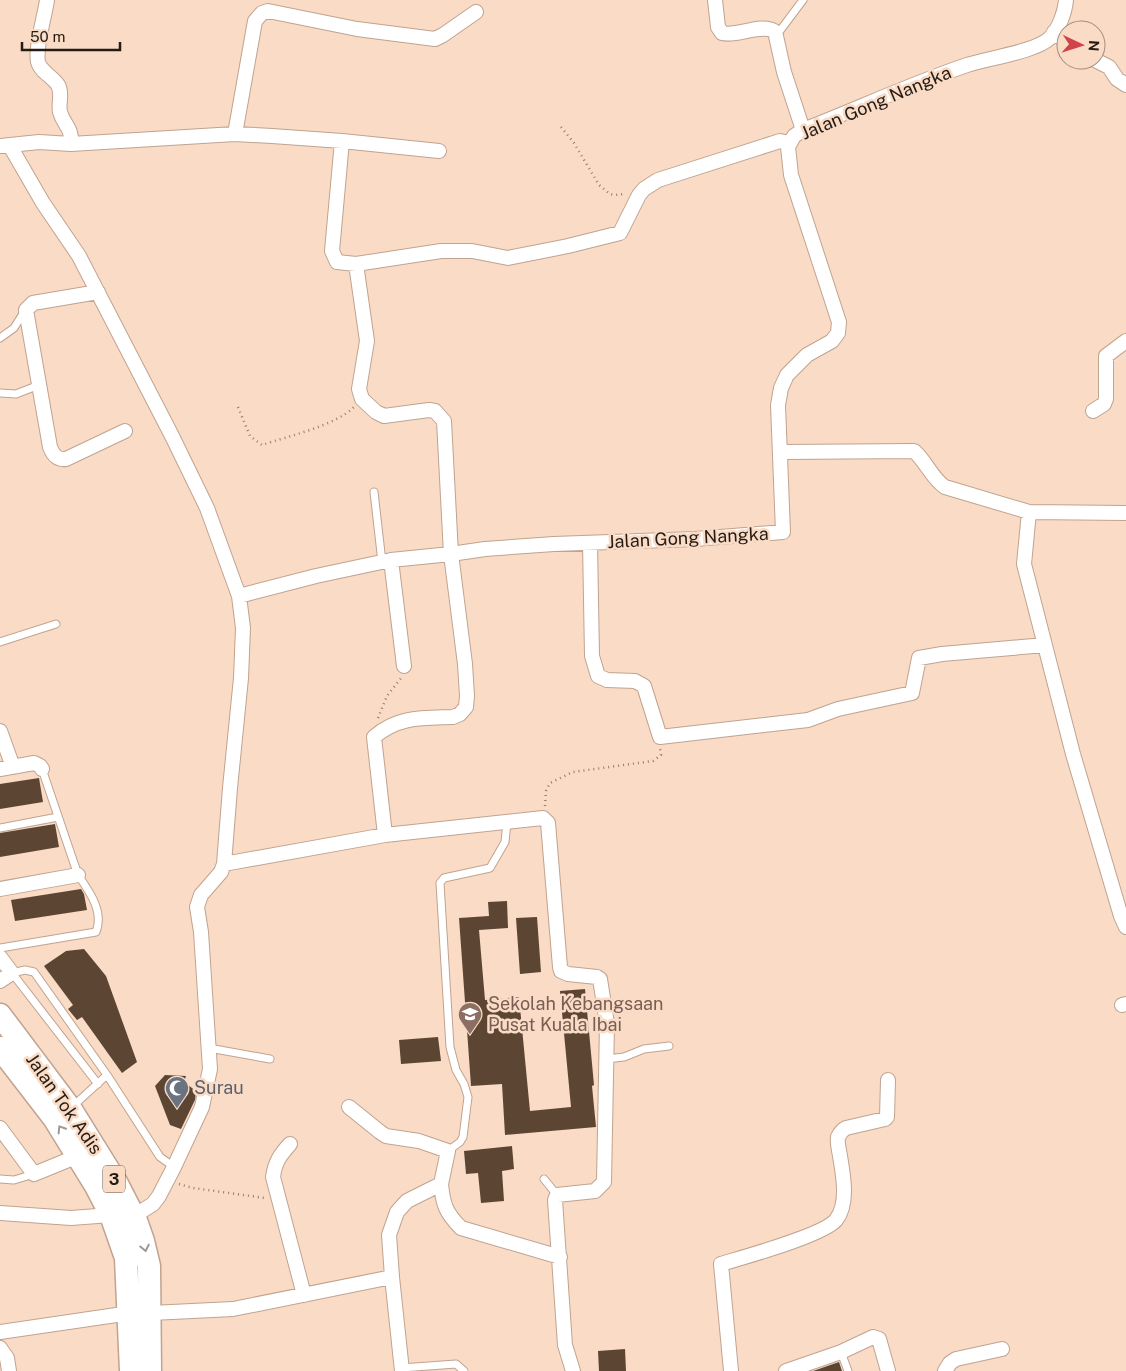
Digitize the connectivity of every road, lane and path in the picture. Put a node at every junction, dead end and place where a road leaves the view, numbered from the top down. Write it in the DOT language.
graph roads {
  1 [pos="47,0"];
  2 [pos="716,0"];
  3 [pos="802,0"];
  4 [pos="1066,0"];
  5 [pos="476,12"];
  6 [pos="1054,32"];
  7 [pos="776,36"];
  8 [pos="1106,66"];
  9 [pos="1126,85"];
  10 [pos="561,127"];
  11 [pos="803,130"];
  12 [pos="235,134"];
  13 [pos="342,141"];
  14 [pos="790,143"];
  15 [pos="71,144"];
  16 [pos="5,146"];
  17 [pos="439,151"];
  18 [pos="644,189"];
  19 [pos="356,264"];
  20 [pos="98,292"];
  21 [pos="26,310"];
  22 [pos="0,338"];
  23 [pos="1126,341"];
  24 [pos="39,385"];
  25 [pos="0,393"];
  26 [pos="362,399"];
  27 [pos="238,407"];
  28 [pos="1093,411"];
  29 [pos="125,431"];
  30 [pos="781,452"];
  31 [pos="374,492"];
  32 [pos="1029,512"];
  33 [pos="1126,513"];
  34 [pos="590,543"];
  35 [pos="451,554"];
  36 [pos="387,561"];
  37 [pos="239,596"];
  38 [pos="56,624"];
  39 [pos="0,642"];
  40 [pos="1046,646"];
  41 [pos="404,666"];
  42 [pos="0,731"];
  43 [pos="374,737"];
  44 [pos="660,737"];
  45 [pos="7,768"];
  46 [pos="42,769"];
  47 [pos="58,817"];
  48 [pos="543,818"];
  49 [pos="508,821"];
  50 [pos="0,828"];
  51 [pos="385,835"];
  52 [pos="224,864"];
  53 [pos="78,875"];
  54 [pos="0,889"];
  55 [pos="1126,927"];
  56 [pos="0,948"];
  57 [pos="0,957"];
  58 [pos="12,973"];
  59 [pos="0,981"];
  60 [pos="0,1015"];
  61 [pos="669,1046"];
  62 [pos="0,1048"];
  63 [pos="209,1048"];
  64 [pos="270,1059"];
  65 [pos="606,1059"];
  66 [pos="107,1075"];
  67 [pos="888,1080"];
  68 [pos="98,1084"];
  69 [pos="349,1107"];
  70 [pos="70,1108"];
  71 [pos="0,1128"];
  72 [pos="290,1144"];
  73 [pos="448,1151"];
  74 [pos="78,1156"];
  75 [pos="34,1174"];
  76 [pos="171,1174"];
  77 [pos="0,1179"];
  78 [pos="544,1179"];
  79 [pos="441,1184"];
  80 [pos="557,1195"];
  81 [pos="279,1198"];
  82 [pos="0,1214"];
  83 [pos="110,1215"];
  84 [pos="134,1216"];
  85 [pos="560,1257"];
  86 [pos="392,1277"];
  87 [pos="304,1294"];
  88 [pos="140,1313"];
  89 [pos="0,1332"];
  90 [pos="0,1348"];
  91 [pos="1002,1349"];
  92 [pos="841,1352"];
  93 [pos="402,1369"];
  94 [pos="9,1371"];
  95 [pos="132,1371"];
  96 [pos="150,1371"];
  97 [pos="464,1371"];
  98 [pos="573,1371"];
  99 [pos="731,1371"];
  100 [pos="786,1371"];
  101 [pos="848,1371"];
  102 [pos="888,1371"];
  103 [pos="945,1371"];
  1 -- 15 [label="street"];
  2 -- 7 [label="street"];
  3 -- 7 [label="lane"];
  4 -- 6 [label="street, Jalan Gong Nangka"];
  5 -- 12 [label="street"];
  6 -- 11 [label="street, Jalan Gong Nangka"];
  7 -- 11 [label="street"];
  8 -- 9 [label="street"];
  10 -- 18 [label="path"];
  11 -- 14 [label="street, Jalan Gong Nangka"];
  12 -- 13 [label="street"];
  12 -- 15 [label="street"];
  13 -- 17 [label="street"];
  13 -- 19 [label="street"];
  14 -- 18 [label="street"];
  14 -- 30 [label="street, Jalan Gong Nangka"];
  15 -- 16 [label="street"];
  16 -- 20 [label="street"];
  18 -- 19 [label="street"];
  19 -- 26 [label="street"];
  20 -- 21 [label="street"];
  20 -- 37 [label="street"];
  21 -- 22 [label="lane"];
  21 -- 24 [label="street"];
  23 -- 28 [label="street"];
  24 -- 25 [label="lane"];
  24 -- 29 [label="street"];
  26 -- 27 [label="path"];
  26 -- 35 [label="street"];
  30 -- 32 [label="street"];
  30 -- 34 [label="street, Jalan Gong Nangka"];
  31 -- 36 [label="lane"];
  32 -- 33 [label="street"];
  32 -- 40 [label="street"];
  34 -- 35 [label="street, Jalan Gong Nangka"];
  34 -- 44 [label="street"];
  35 -- 36 [label="street, Jalan Gong Nangka"];
  35 -- 43 [label="street"];
  36 -- 37 [label="street, Jalan Gong Nangka"];
  36 -- 41 [label="street"];
  37 -- 52 [label="street"];
  38 -- 39 [label="lane"];
  40 -- 44 [label="street"];
  40 -- 55 [label="street"];
  41 -- 43 [label="path"];
  42 -- 45 [label="street"];
  43 -- 51 [label="street"];
  44 -- 48 [label="path"];
  45 -- 46 [label="street"];
  46 -- 47 [label="lane"];
  47 -- 50 [label="lane"];
  47 -- 53 [label="lane"];
  48 -- 49 [label="street"];
  48 -- 65 [label="street"];
  49 -- 51 [label="street"];
  49 -- 73 [label="lane"];
  51 -- 52 [label="street"];
  52 -- 63 [label="street"];
  53 -- 54 [label="street"];
  53 -- 56 [label="lane"];
  57 -- 58 [label="street"];
  58 -- 59 [label="street"];
  58 -- 66 [label="lane"];
  58 -- 68 [label="lane"];
  60 -- 70 [label="main road, Jalan Tok Adis / 3"];
  61 -- 65 [label="lane"];
  74 -- 62 [label="main road, Jalan Tok Adis / 3, one-way"];
  63 -- 64 [label="lane"];
  63 -- 76 [label="street"];
  65 -- 80 [label="street"];
  66 -- 68 [label="lane"];
  66 -- 76 [label="lane"];
  67 -- 99 [label="street"];
  68 -- 70 [label="lane"];
  69 -- 73 [label="street"];
  70 -- 84 [label="main road, Jalan Tok Adis / 3"];
  71 -- 75 [label="street"];
  72 -- 81 [label="street"];
  73 -- 79 [label="street"];
  74 -- 75 [label="street"];
  74 -- 83 [label="main road, Jalan Tok Adis / 3"];
  75 -- 77 [label="lane"];
  76 -- 81 [label="path"];
  76 -- 84 [label="street"];
  78 -- 80 [label="lane"];
  79 -- 85 [label="street"];
  79 -- 86 [label="street"];
  80 -- 85 [label="street"];
  81 -- 87 [label="street"];
  82 -- 83 [label="street"];
  83 -- 88 [label="main road, Jalan Tok Adis / 3"];
  84 -- 88 [label="main road, Jalan Tok Adis / 3, one-way"];
  85 -- 98 [label="street"];
  86 -- 87 [label="street"];
  86 -- 93 [label="street"];
  87 -- 88 [label="street"];
  88 -- 89 [label="street"];
  88 -- 95 [label="main road, Jalan Tok Adis / 3"];
  88 -- 96 [label="main road, Jalan Tok Adis / 3"];
  90 -- 94 [label="street"];
  91 -- 103 [label="street"];
  92 -- 100 [label="street"];
  92 -- 101 [label="lane"];
  92 -- 102 [label="street"];
  93 -- 97 [label="lane"];
}
